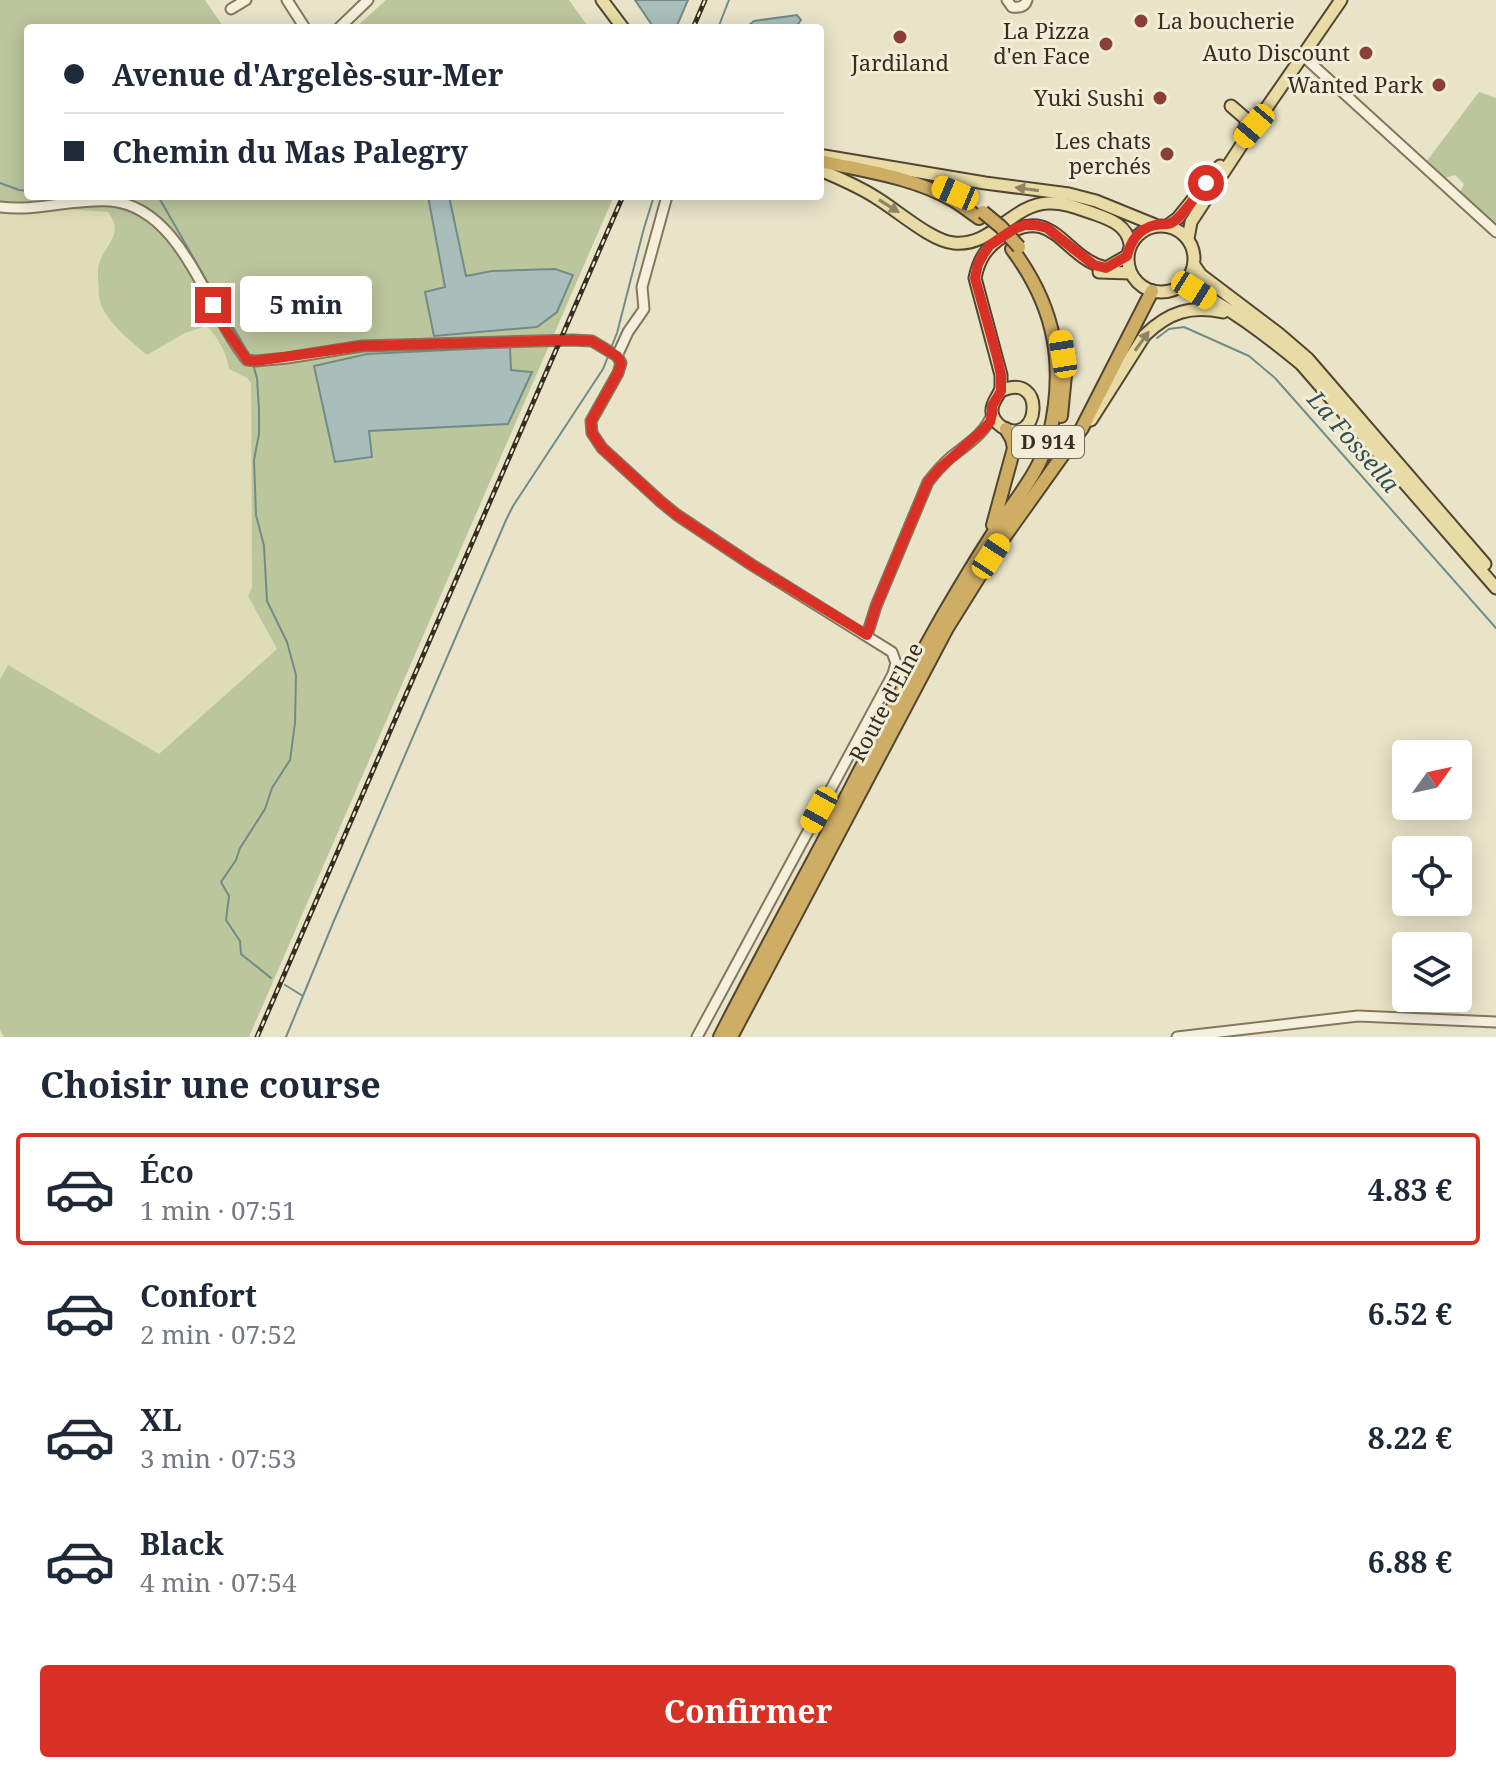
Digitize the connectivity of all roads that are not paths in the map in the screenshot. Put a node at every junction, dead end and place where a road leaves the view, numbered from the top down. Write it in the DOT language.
graph roads {
  1 [pos="246,0"];
  2 [pos="287,0"];
  3 [pos="368,0"];
  4 [pos="599,0"];
  5 [pos="1007,0"];
  6 [pos="1027,0"];
  7 [pos="1341,0"];
  8 [pos="231,9"];
  9 [pos="302,24"];
  10 [pos="343,24"];
  11 [pos="617,24"];
  12 [pos="1303,56"];
  13 [pos="1231,106"];
  14 [pos="1254,126"];
  15 [pos="824,159"];
  16 [pos="824,159"];
  17 [pos="874,166"];
  18 [pos="824,172"];
  19 [pos="1206,183"];
  20 [pos="666,200"];
  21 [pos="0,207"];
  22 [pos="981,215"];
  23 [pos="1161,226"];
  24 [pos="1496,232"];
  25 [pos="1188,239"];
  26 [pos="1130,244"];
  27 [pos="1015,248"];
  28 [pos="1127,256"];
  29 [pos="1194,265"];
  30 [pos="1130,273"];
  31 [pos="1178,287"];
  32 [pos="1152,291"];
  33 [pos="1232,313"];
  34 [pos="616,354"];
  35 [pos="1016,388"];
  36 [pos="1001,391"];
  37 [pos="999,423"];
  38 [pos="1082,428"];
  39 [pos="1018,518"];
  40 [pos="1496,576"];
  41 [pos="1496,588"];
  42 [pos="942,617"];
  43 [pos="867,635"];
  44 [pos="1496,1022"];
  45 [pos="697,1037"];
  46 [pos="720,1037"];
  47 [pos="734,1037"];
  48 [pos="1177,1037"];
  1 -- 8 [label="street"];
  2 -- 9 [label="street"];
  3 -- 10 [label="street"];
  4 -- 11 [label="main road"];
  5 -- 6 [label="street"];
  7 -- 12 [label="main road"];
  12 -- 14 [label="main road"];
  12 -- 24 [label="street"];
  13 -- 19 [label="main road"];
  14 -- 19 [label="main road"];
  14 -- 25 [label="main road"];
  15 -- 17 [label="main road, D 914"];
  16 -- 22 [label="highway, D 914"];
  17 -- 22 [label="highway, D 914"];
  23 -- 17 [label="main road, D 914, one-way"];
  18 -- 26 [label="main road, one-way"];
  19 -- 23 [label="main road"];
  20 -- 34 [label="street"];
  21 -- 34 [label="street"];
  22 -- 27 [label="highway, D 914"];
  23 -- 25 [label="main road"];
  23 -- 26 [label="main road"];
  25 -- 29 [label="main road"];
  26 -- 28 [label="main road"];
  27 -- 39 [label="highway, D 914"];
  27 -- 42 [label="highway, D 914"];
  28 -- 30 [label="main road"];
  28 -- 36 [label="main road"];
  29 -- 31 [label="main road"];
  29 -- 40 [label="main road"];
  30 -- 32 [label="main road"];
  30 -- 35 [label="main road"];
  31 -- 32 [label="main road"];
  31 -- 33 [label="main road"];
  32 -- 38 [label="highway"];
  38 -- 33 [label="main road, one-way"];
  33 -- 41 [label="main road"];
  34 -- 43 [label="street"];
  35 -- 36 [label="main road"];
  35 -- 37 [label="main road"];
  36 -- 37 [label="main road"];
  37 -- 42 [label="highway"];
  37 -- 43 [label="street"];
  38 -- 39 [label="highway"];
  39 -- 47 [label="highway, Route d'Elne / D 914"];
  42 -- 46 [label="highway, Route d'Elne / D 914"];
  43 -- 45 [label="street"];
  44 -- 48 [label="street"];
}
